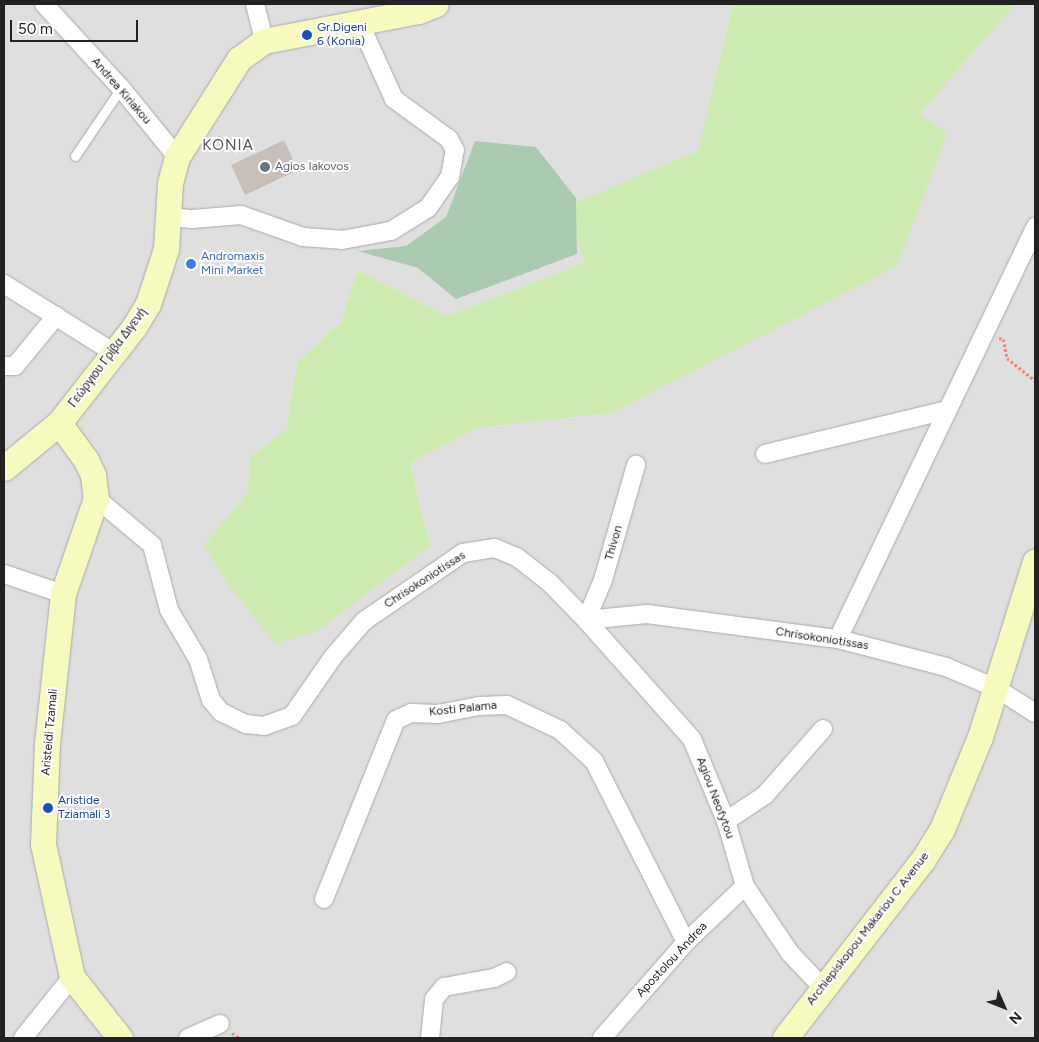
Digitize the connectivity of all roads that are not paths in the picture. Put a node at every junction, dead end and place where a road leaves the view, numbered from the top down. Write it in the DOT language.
graph roads {
  1 [pos="44,4"];
  2 [pos="255,4"];
  3 [pos="436,4"];
  4 [pos="360,24"];
  5 [pos="264,41"];
  6 [pos="121,88"];
  7 [pos="75,156"];
  8 [pos="177,157"];
  9 [pos="169,217"];
  10 [pos="1035,227"];
  11 [pos="4,284"];
  12 [pos="56,316"];
  13 [pos="112,352"];
  14 [pos="4,366"];
  15 [pos="947,410"];
  16 [pos="59,423"];
  17 [pos="764,454"];
  18 [pos="636,465"];
  19 [pos="4,468"];
  20 [pos="96,498"];
  21 [pos="1035,561"];
  22 [pos="4,574"];
  23 [pos="64,594"];
  24 [pos="586,620"];
  25 [pos="838,639"];
  26 [pos="996,688"];
  27 [pos="1035,712"];
  28 [pos="823,730"];
  29 [pos="726,821"];
  30 [pos="745,886"];
  31 [pos="324,899"];
  32 [pos="686,942"];
  33 [pos="507,972"];
  34 [pos="72,977"];
  35 [pos="823,988"];
  36 [pos="220,1024"];
  37 [pos="23,1038"];
  38 [pos="120,1038"];
  39 [pos="188,1038"];
  40 [pos="430,1038"];
  41 [pos="602,1038"];
  42 [pos="785,1038"];
  1 -- 6 [label="street, Andrea Kiriakou"];
  2 -- 5 [label="street"];
  3 -- 4 [label="street, Γεώργιου Γρίβα Διγενή"];
  4 -- 5 [label="street, Γεώργιου Γρίβα Διγενή"];
  4 -- 9 [label="street"];
  5 -- 8 [label="street, Γεώργιου Γρίβα Διγενή"];
  6 -- 7 [label="lane"];
  6 -- 8 [label="street, Andrea Kiriakou"];
  8 -- 9 [label="street, Γεώργιου Γρίβα Διγενή"];
  9 -- 13 [label="street, Γεώργιου Γρίβα Διγενή"];
  10 -- 15 [label="street"];
  11 -- 12 [label="street"];
  12 -- 13 [label="street"];
  12 -- 14 [label="street"];
  13 -- 16 [label="street, Γεώργιου Γρίβα Διγενή"];
  15 -- 17 [label="street"];
  15 -- 25 [label="street"];
  16 -- 19 [label="street, Γεώργιου Γρίβα Διγενή"];
  16 -- 20 [label="street, Aristeidi Tzamali"];
  18 -- 24 [label="street, Thivon"];
  20 -- 23 [label="street, Aristeidi Tzamali"];
  20 -- 24 [label="street, Chrisokoniotissas"];
  21 -- 26 [label="street, Archiepiskopou Makariou C Avenue"];
  22 -- 23 [label="street"];
  23 -- 34 [label="street, Aristeidi Tzamali"];
  24 -- 25 [label="street, Chrisokoniotissas"];
  24 -- 29 [label="street, Agiou Neofytou"];
  25 -- 26 [label="street, Chrisokoniotissas"];
  26 -- 27 [label="street, Chrisokoniotissas"];
  26 -- 35 [label="street, Archiepiskopou Makariou C Avenue"];
  28 -- 29 [label="street"];
  29 -- 30 [label="street, Agiou Neofytou"];
  30 -- 32 [label="street, Apostolou Andrea"];
  30 -- 35 [label="street, Agiou Neofytou"];
  31 -- 32 [label="street, Kosti Palama"];
  32 -- 41 [label="street, Apostolou Andrea"];
  33 -- 40 [label="street"];
  34 -- 37 [label="street"];
  34 -- 38 [label="street, Aristeidi Tzamali"];
  35 -- 42 [label="street, Archiepiskopou Makariou C Avenue"];
  36 -- 39 [label="street"];
}
